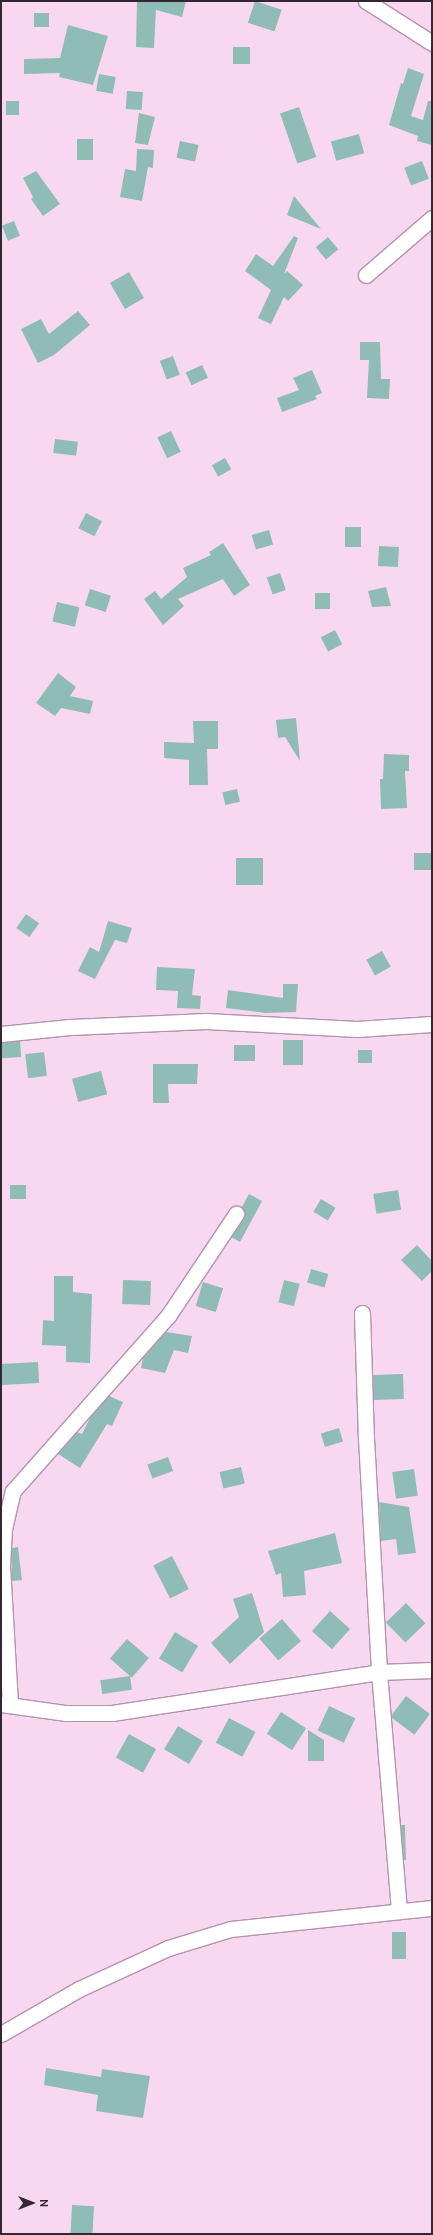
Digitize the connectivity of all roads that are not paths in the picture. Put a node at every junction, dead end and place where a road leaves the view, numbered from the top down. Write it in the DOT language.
graph roads {
  1 [pos="366,1"];
  2 [pos="432,43"];
  3 [pos="432,218"];
  4 [pos="366,275"];
  5 [pos="432,1024"];
  6 [pos="1,1034"];
  7 [pos="236,1214"];
  8 [pos="362,1313"];
  9 [pos="7,1491"];
  10 [pos="432,1670"];
  11 [pos="379,1672"];
  12 [pos="5,1704"];
  13 [pos="432,1908"];
  14 [pos="400,1910"];
  15 [pos="1,2034"];
  1 -- 2 [label="street"];
  3 -- 4 [label="street"];
  5 -- 6 [label="street"];
  7 -- 9 [label="street"];
  8 -- 11 [label="street"];
  9 -- 12 [label="street"];
  10 -- 11 [label="street"];
  11 -- 12 [label="street"];
  11 -- 14 [label="street"];
  13 -- 14 [label="street"];
  14 -- 15 [label="street"];
}
